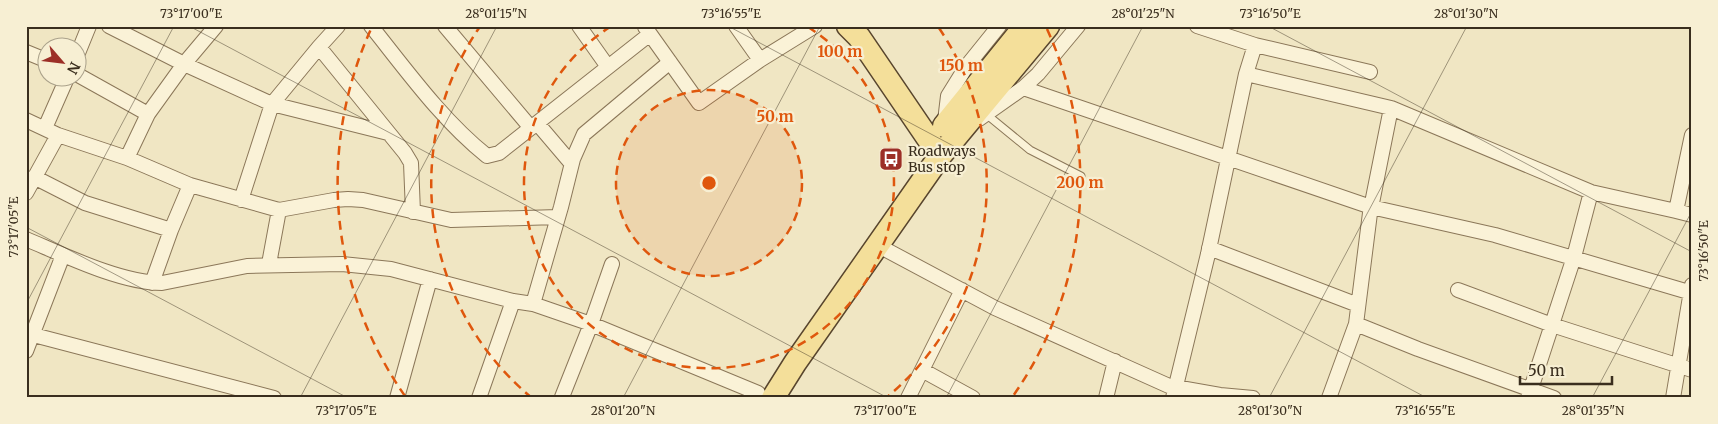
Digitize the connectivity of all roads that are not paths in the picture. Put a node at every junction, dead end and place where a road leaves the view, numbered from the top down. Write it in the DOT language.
graph roads {
  1 [pos="89,26"];
  2 [pos="109,26"];
  3 [pos="216,26"];
  4 [pos="338,26"];
  5 [pos="371,26"];
  6 [pos="445,26"];
  7 [pos="579,26"];
  8 [pos="736,26"];
  9 [pos="815,26"];
  10 [pos="999,26"];
  11 [pos="1025,26"];
  12 [pos="1048,26"];
  13 [pos="1078,26"];
  14 [pos="1197,26"];
  15 [pos="647,30"];
  16 [pos="854,30"];
  17 [pos="84,38"];
  18 [pos="1255,45"];
  19 [pos="319,46"];
  20 [pos="26,52"];
  21 [pos="38,57"];
  22 [pos="760,60"];
  23 [pos="670,62"];
  24 [pos="184,64"];
  25 [pos="608,67"];
  26 [pos="1370,72"];
  27 [pos="1246,74"];
  28 [pos="88,81"];
  29 [pos="62,88"];
  30 [pos="1023,88"];
  31 [pos="272,104"];
  32 [pos="1391,108"];
  33 [pos="148,114"];
  34 [pos="985,114"];
  35 [pos="26,120"];
  36 [pos="534,126"];
  37 [pos="44,128"];
  38 [pos="388,133"];
  39 [pos="58,135"];
  40 [pos="938,142"];
  41 [pos="1691,142"];
  42 [pos="128,158"];
  43 [pos="1228,158"];
  44 [pos="572,163"];
  45 [pos="1081,176"];
  46 [pos="34,177"];
  47 [pos="190,185"];
  48 [pos="1591,192"];
  49 [pos="26,193"];
  50 [pos="242,200"];
  51 [pos="1371,207"];
  52 [pos="279,210"];
  53 [pos="1676,211"];
  54 [pos="413,212"];
  55 [pos="1692,215"];
  56 [pos="558,217"];
  57 [pos="171,230"];
  58 [pos="26,239"];
  59 [pos="877,245"];
  60 [pos="1209,248"];
  61 [pos="64,255"];
  62 [pos="1574,257"];
  63 [pos="269,264"];
  64 [pos="612,264"];
  65 [pos="430,279"];
  66 [pos="152,283"];
  67 [pos="962,290"];
  68 [pos="1458,290"];
  69 [pos="1691,290"];
  70 [pos="513,301"];
  71 [pos="533,304"];
  72 [pos="1358,305"];
  73 [pos="591,324"];
  74 [pos="1356,324"];
  75 [pos="1552,325"];
  76 [pos="29,334"];
  77 [pos="26,351"];
  78 [pos="1114,361"];
  79 [pos="1685,367"];
  80 [pos="922,370"];
  81 [pos="1174,392"];
  82 [pos="1529,393"];
  83 [pos="254,395"];
  84 [pos="762,396"];
  85 [pos="274,398"];
  86 [pos="397,398"];
  87 [pos="479,398"];
  88 [pos="563,398"];
  89 [pos="908,398"];
  90 [pos="973,398"];
  91 [pos="1106,398"];
  92 [pos="1253,398"];
  93 [pos="1329,398"];
  94 [pos="1554,398"];
  95 [pos="1673,398"];
  1 -- 17 [label="street"];
  2 -- 24 [label="street"];
  3 -- 24 [label="street"];
  4 -- 19 [label="street"];
  5 -- 36 [label="street"];
  6 -- 36 [label="street"];
  7 -- 25 [label="street"];
  8 -- 22 [label="street"];
  9 -- 22 [label="street"];
  10 -- 40 [label="street"];
  11 -- 40 [label="main road"];
  12 -- 40 [label="main road"];
  13 -- 30 [label="street"];
  14 -- 18 [label="street"];
  15 -- 23 [label="street"];
  15 -- 25 [label="street"];
  16 -- 40 [label="main road"];
  18 -- 26 [label="street"];
  18 -- 27 [label="street"];
  19 -- 31 [label="street"];
  19 -- 38 [label="street"];
  20 -- 21 [label="street"];
  22 -- 23 [label="street"];
  23 -- 44 [label="street"];
  24 -- 31 [label="street"];
  24 -- 33 [label="street"];
  25 -- 36 [label="street"];
  27 -- 32 [label="street"];
  27 -- 43 [label="street"];
  28 -- 33 [label="street"];
  29 -- 37 [label="street"];
  30 -- 34 [label="street"];
  30 -- 43 [label="street"];
  31 -- 38 [label="street"];
  31 -- 50 [label="street"];
  32 -- 48 [label="street"];
  32 -- 51 [label="street"];
  33 -- 42 [label="street"];
  34 -- 40 [label="street"];
  34 -- 45 [label="lane"];
  35 -- 37 [label="street"];
  36 -- 44 [label="street"];
  37 -- 39 [label="street"];
  38 -- 54 [label="street"];
  39 -- 42 [label="street"];
  39 -- 46 [label="street"];
  40 -- 59 [label="main road"];
  40 -- 84 [label="main road"];
  41 -- 53 [label="street"];
  42 -- 47 [label="street"];
  43 -- 51 [label="street"];
  43 -- 60 [label="street"];
  44 -- 56 [label="street"];
  46 -- 49 [label="street"];
  46 -- 57 [label="street"];
  47 -- 50 [label="street"];
  47 -- 57 [label="street"];
  48 -- 53 [label="street"];
  48 -- 62 [label="street"];
  50 -- 52 [label="street"];
  51 -- 62 [label="street"];
  51 -- 72 [label="street"];
  52 -- 54 [label="street"];
  52 -- 63 [label="street"];
  53 -- 55 [label="street"];
  54 -- 56 [label="street"];
  56 -- 71 [label="street"];
  57 -- 66 [label="street"];
  58 -- 61 [label="street"];
  59 -- 67 [label="street"];
  59 -- 84 [label="main road"];
  60 -- 72 [label="street"];
  60 -- 81 [label="street"];
  61 -- 66 [label="street"];
  61 -- 76 [label="street"];
  62 -- 69 [label="street"];
  62 -- 75 [label="street"];
  63 -- 65 [label="street"];
  63 -- 66 [label="street"];
  64 -- 73 [label="street"];
  65 -- 70 [label="street"];
  65 -- 86 [label="street"];
  67 -- 78 [label="street"];
  67 -- 80 [label="street"];
  68 -- 75 [label="street"];
  69 -- 79 [label="street"];
  70 -- 71 [label="street"];
  70 -- 87 [label="street"];
  71 -- 73 [label="street"];
  72 -- 74 [label="street"];
  73 -- 84 [label="street"];
  73 -- 88 [label="street"];
  74 -- 82 [label="street"];
  74 -- 93 [label="street"];
  75 -- 79 [label="street"];
  75 -- 82 [label="street"];
  76 -- 77 [label="street"];
  76 -- 83 [label="street"];
  78 -- 81 [label="street"];
  78 -- 91 [label="street"];
  79 -- 95 [label="street"];
  80 -- 89 [label="street"];
  80 -- 90 [label="street"];
  81 -- 92 [label="street"];
  82 -- 94 [label="street"];
  83 -- 85 [label="street"];
}
